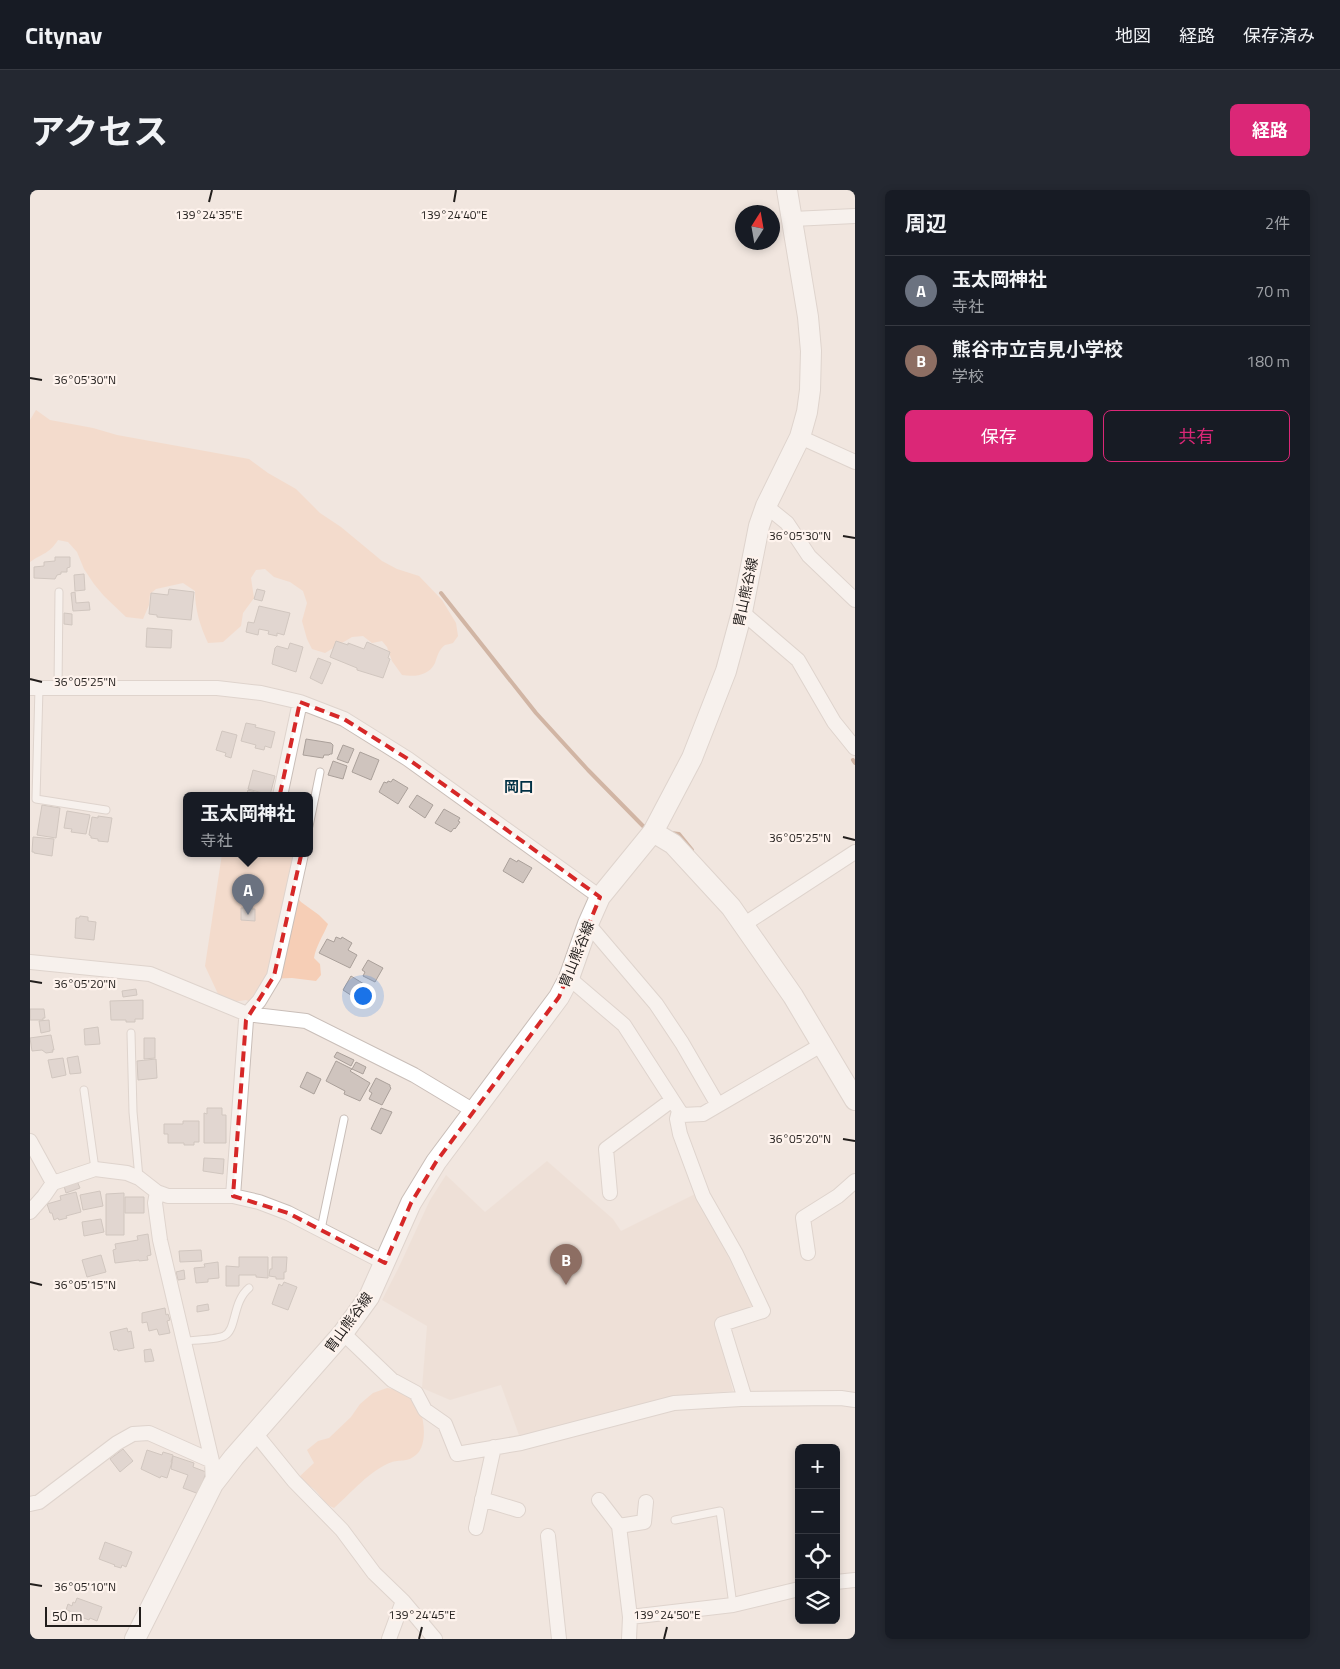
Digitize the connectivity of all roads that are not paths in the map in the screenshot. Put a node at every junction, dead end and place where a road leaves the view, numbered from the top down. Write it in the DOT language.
graph roads {
  1 [pos="787,190"];
  2 [pos="855,216"];
  3 [pos="793,219"];
  4 [pos="800,437"];
  5 [pos="855,462"];
  6 [pos="766,506"];
  7 [pos="59,592"];
  8 [pos="855,600"];
  9 [pos="742,612"];
  10 [pos="35,688"];
  11 [pos="58,688"];
  12 [pos="300,702"];
  13 [pos="855,748"];
  14 [pos="320,772"];
  15 [pos="281,792"];
  16 [pos="313,806"];
  17 [pos="106,810"];
  18 [pos="656,828"];
  19 [pos="855,852"];
  20 [pos="301,857"];
  21 [pos="600,897"];
  22 [pos="588,924"];
  23 [pos="743,925"];
  24 [pos="30,962"];
  25 [pos="569,978"];
  26 [pos="247,1014"];
  27 [pos="131,1033"];
  28 [pos="823,1044"];
  29 [pos="84,1090"];
  30 [pos="855,1100"];
  31 [pos="675,1105"];
  32 [pos="718,1105"];
  33 [pos="474,1111"];
  34 [pos="344,1119"];
  35 [pos="30,1141"];
  36 [pos="95,1169"];
  37 [pos="139,1178"];
  38 [pos="855,1181"];
  39 [pos="53,1182"];
  40 [pos="157,1192"];
  41 [pos="610,1193"];
  42 [pos="233,1196"];
  43 [pos="30,1212"];
  44 [pos="321,1229"];
  45 [pos="808,1253"];
  46 [pos="385,1263"];
  47 [pos="249,1288"];
  48 [pos="343,1333"];
  49 [pos="184,1341"];
  50 [pos="745,1399"];
  51 [pos="855,1400"];
  52 [pos="255,1433"];
  53 [pos="494,1447"];
  54 [pos="212,1461"];
  55 [pos="213,1484"];
  56 [pos="482,1499"];
  57 [pos="599,1500"];
  58 [pos="646,1502"];
  59 [pos="30,1504"];
  60 [pos="518,1510"];
  61 [pos="675,1520"];
  62 [pos="619,1526"];
  63 [pos="476,1528"];
  64 [pos="548,1536"];
  65 [pos="855,1580"];
  66 [pos="840,1582"];
  67 [pos="795,1590"];
  68 [pos="403,1601"];
  69 [pos="733,1605"];
  70 [pos="630,1617"];
  71 [pos="135,1639"];
  72 [pos="389,1639"];
  73 [pos="435,1639"];
  74 [pos="559,1639"];
  75 [pos="629,1639"];
  1 -- 3 [label="main road, 胄山熊谷線"];
  2 -- 3 [label="street"];
  3 -- 4 [label="main road, 胄山熊谷線"];
  4 -- 5 [label="street"];
  4 -- 6 [label="main road, 胄山熊谷線"];
  6 -- 8 [label="street"];
  6 -- 9 [label="main road, 胄山熊谷線"];
  7 -- 11 [label="lane"];
  9 -- 13 [label="street"];
  9 -- 18 [label="main road, 胄山熊谷線"];
  10 -- 11 [label="street"];
  10 -- 17 [label="lane"];
  11 -- 12 [label="street"];
  12 -- 15 [label="street"];
  12 -- 21 [label="street"];
  14 -- 16 [label="lane"];
  18 -- 21 [label="main road, 胄山熊谷線"];
  18 -- 23 [label="main road"];
  19 -- 23 [label="street"];
  20 -- 26 [label="street"];
  21 -- 22 [label="main road, 胄山熊谷線"];
  22 -- 25 [label="main road, 胄山熊谷線"];
  22 -- 32 [label="street"];
  23 -- 28 [label="main road"];
  24 -- 26 [label="street"];
  25 -- 31 [label="street"];
  25 -- 33 [label="main road, 胄山熊谷線"];
  26 -- 33 [label="street"];
  26 -- 42 [label="street"];
  27 -- 37 [label="lane"];
  28 -- 30 [label="main road"];
  28 -- 32 [label="street"];
  29 -- 36 [label="lane"];
  31 -- 32 [label="street"];
  31 -- 41 [label="street"];
  31 -- 50 [label="street"];
  33 -- 46 [label="main road, 胄山熊谷線"];
  34 -- 44 [label="lane"];
  35 -- 39 [label="street"];
  36 -- 37 [label="street"];
  36 -- 39 [label="street"];
  37 -- 40 [label="street"];
  38 -- 45 [label="street"];
  39 -- 43 [label="street"];
  40 -- 42 [label="street"];
  40 -- 49 [label="street"];
  42 -- 44 [label="street"];
  44 -- 46 [label="street"];
  46 -- 48 [label="main road, 胄山熊谷線"];
  47 -- 49 [label="lane"];
  48 -- 52 [label="main road, 胄山熊谷線"];
  48 -- 53 [label="street"];
  49 -- 54 [label="street"];
  50 -- 51 [label="street"];
  50 -- 53 [label="street"];
  52 -- 55 [label="main road, 胄山熊谷線"];
  52 -- 68 [label="street"];
  53 -- 56 [label="street"];
  54 -- 55 [label="street"];
  54 -- 59 [label="street"];
  55 -- 71 [label="main road, 胄山熊谷線"];
  56 -- 60 [label="street"];
  56 -- 63 [label="street"];
  57 -- 62 [label="street"];
  58 -- 62 [label="street"];
  61 -- 69 [label="lane"];
  62 -- 70 [label="street"];
  64 -- 74 [label="street"];
  65 -- 66 [label="street"];
  67 -- 69 [label="street"];
  68 -- 72 [label="street"];
  68 -- 73 [label="street"];
  69 -- 70 [label="street"];
  70 -- 75 [label="street"];
}
